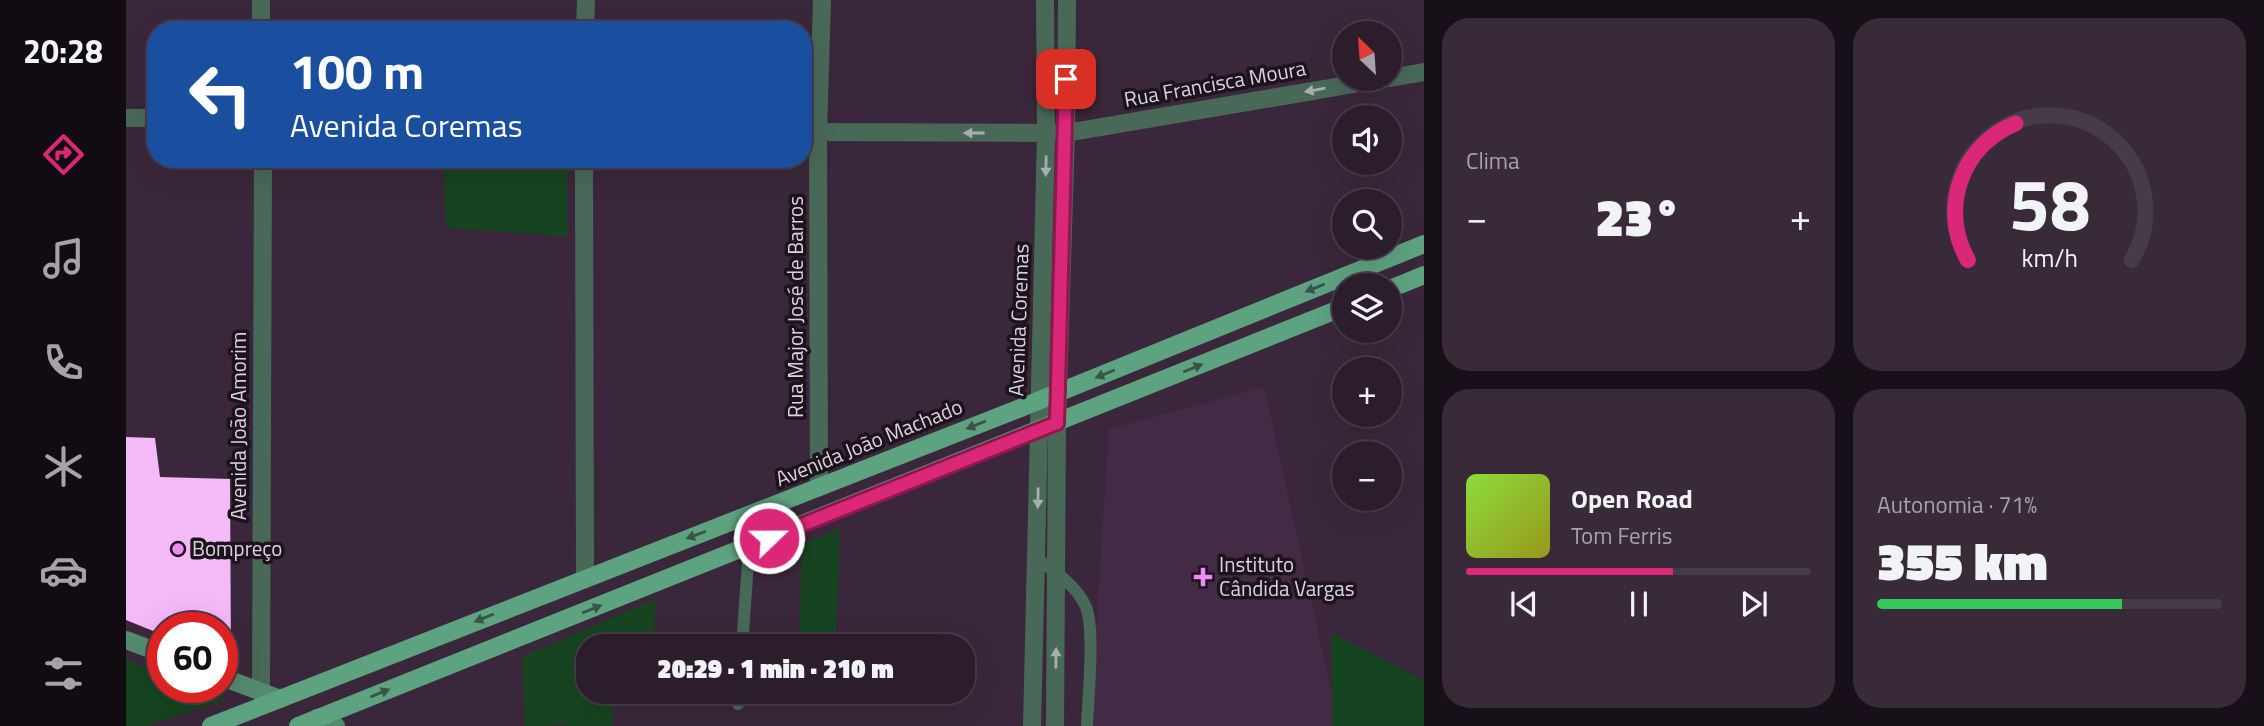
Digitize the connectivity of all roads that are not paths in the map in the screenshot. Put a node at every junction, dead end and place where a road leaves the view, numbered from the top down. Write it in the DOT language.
graph roads {
  1 [pos="261,0"];
  2 [pos="586,0"];
  3 [pos="822,0"];
  4 [pos="1045,0"];
  5 [pos="1067,0"];
  6 [pos="261,21"];
  7 [pos="586,21"];
  8 [pos="1424,72"];
  9 [pos="1402,76"];
  10 [pos="1332,88"];
  11 [pos="126,118"];
  12 [pos="147,118"];
  13 [pos="812,121"];
  14 [pos="1066,132"];
  15 [pos="812,133"];
  16 [pos="1046,133"];
  17 [pos="263,168"];
  18 [pos="584,168"];
  19 [pos="812,168"];
  20 [pos="1424,244"];
  21 [pos="1424,275"];
  22 [pos="1402,284"];
  23 [pos="1332,312"];
  24 [pos="1058,392"];
  25 [pos="1040,400"];
  26 [pos="1057,423"];
  27 [pos="1039,430"];
  28 [pos="819,488"];
  29 [pos="744,548"];
  30 [pos="1037,559"];
  31 [pos="1057,572"];
  32 [pos="585,579"];
  33 [pos="743,634"];
  34 [pos="126,640"];
  35 [pos="147,648"];
  36 [pos="238,683"];
  37 [pos="261,692"];
  38 [pos="280,699"];
  39 [pos="317,718"];
  40 [pos="211,726"];
  41 [pos="298,726"];
  42 [pos="336,726"];
  43 [pos="1032,726"];
  44 [pos="1055,726"];
  45 [pos="1087,726"];
  1 -- 6 [label="street"];
  2 -- 7 [label="street"];
  3 -- 13 [label="street, Rua Major José de Barros"];
  4 -- 16 [label="street, Avenida Coremas"];
  5 -- 14 [label="street, Avenida Coremas"];
  8 -- 9 [label="street"];
  10 -- 14 [label="street, Rua Francisca Moura, one-way"];
  11 -- 12 [label="street"];
  14 -- 16 [label="street, Rua Francisca Moura"];
  14 -- 24 [label="street, Avenida Coremas"];
  16 -- 15 [label="street, Rua Francisca Moura, one-way"];
  16 -- 25 [label="street, Avenida Coremas, one-way"];
  17 -- 37 [label="street, Avenida João Amorim"];
  18 -- 32 [label="street"];
  19 -- 28 [label="street, Rua Major José de Barros"];
  20 -- 24 [label="main road, Avenida João Machado, one-way"];
  21 -- 22 [label="main road"];
  26 -- 23 [label="main road, one-way"];
  24 -- 25 [label="main road, Avenida João Machado"];
  24 -- 26 [label="street, Avenida Coremas"];
  25 -- 27 [label="street, Avenida Coremas"];
  25 -- 28 [label="main road, Avenida João Machado, one-way"];
  26 -- 27 [label="main road"];
  26 -- 31 [label="street, Avenida Coremas"];
  27 -- 29 [label="main road"];
  27 -- 30 [label="street, Avenida Coremas, one-way"];
  28 -- 32 [label="main road, Avenida João Machado, one-way"];
  29 -- 33 [label="lane"];
  39 -- 29 [label="main road, one-way"];
  30 -- 31 [label="lane"];
  30 -- 43 [label="street, Avenida Coremas"];
  44 -- 31 [label="street, Avenida Coremas, one-way"];
  31 -- 45 [label="lane"];
  32 -- 38 [label="main road, Avenida João Machado, one-way"];
  34 -- 35 [label="main road"];
  36 -- 37 [label="main road"];
  37 -- 38 [label="main road"];
  38 -- 40 [label="main road, Avenida João Machado"];
  39 -- 41 [label="main road"];
  39 -- 42 [label="main road"];
}
